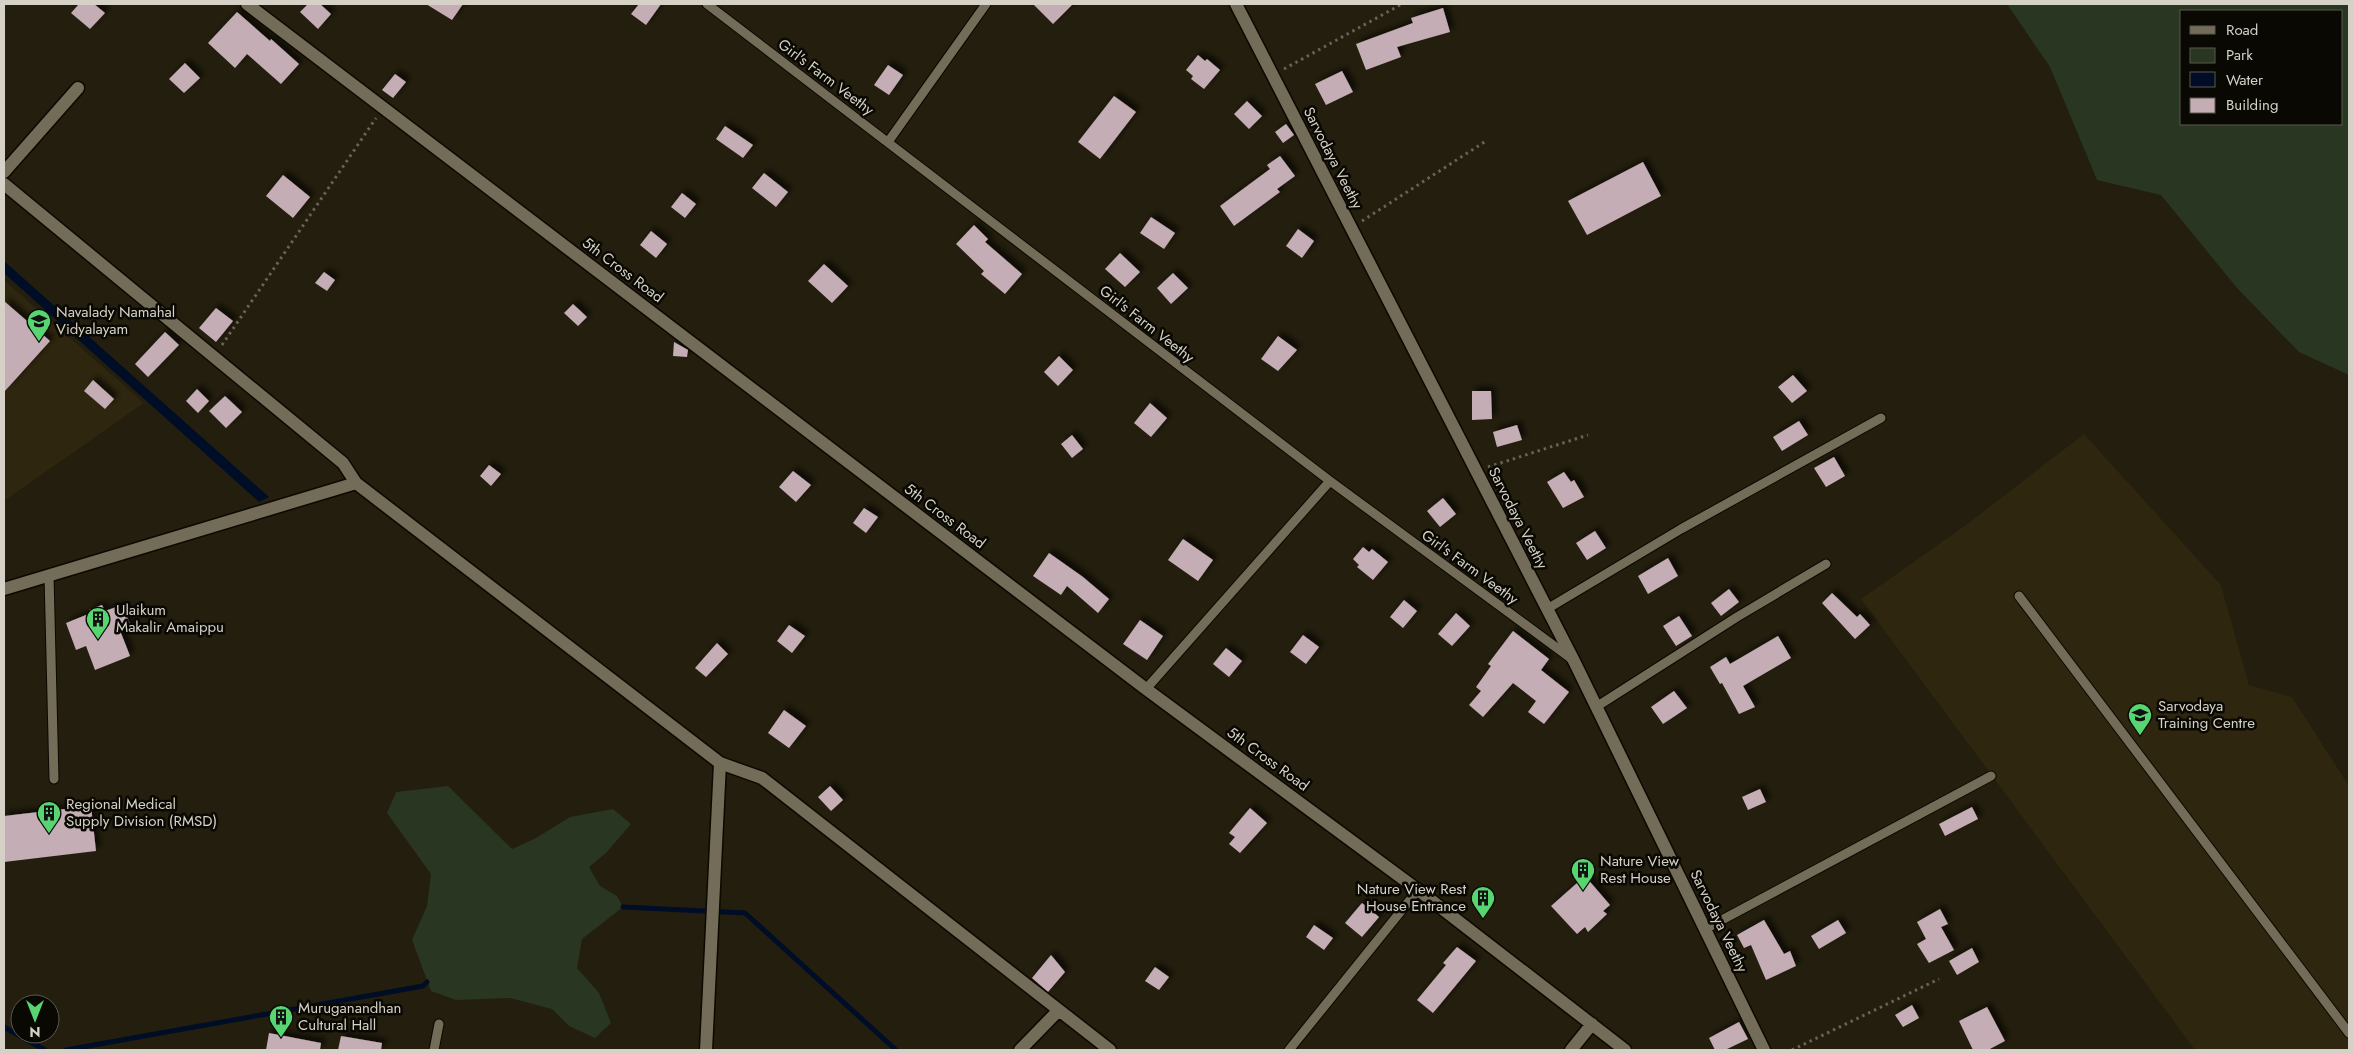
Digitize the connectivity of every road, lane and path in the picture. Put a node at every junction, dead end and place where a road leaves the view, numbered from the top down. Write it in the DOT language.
graph roads {
  1 [pos="247,4"];
  2 [pos="707,4"];
  3 [pos="986,4"];
  4 [pos="1236,4"];
  5 [pos="1402,4"];
  6 [pos="1273,76"];
  7 [pos="78,88"];
  8 [pos="383,107"];
  9 [pos="1486,141"];
  10 [pos="888,142"];
  11 [pos="4,172"];
  12 [pos="4,184"];
  13 [pos="1351,228"];
  14 [pos="215,356"];
  15 [pos="1880,418"];
  16 [pos="1588,435"];
  17 [pos="1476,471"];
  18 [pos="1330,481"];
  19 [pos="356,483"];
  20 [pos="1826,564"];
  21 [pos="49,575"];
  22 [pos="4,588"];
  23 [pos="2019,596"];
  24 [pos="1547,609"];
  25 [pos="1574,661"];
  26 [pos="1146,689"];
  27 [pos="1596,707"];
  28 [pos="720,763"];
  29 [pos="1991,776"];
  30 [pos="54,779"];
  31 [pos="1418,890"];
  32 [pos="1705,928"];
  33 [pos="1940,979"];
  34 [pos="1059,1010"];
  35 [pos="439,1024"];
  36 [pos="1592,1024"];
  37 [pos="2349,1033"];
  38 [pos="434,1050"];
  39 [pos="706,1050"];
  40 [pos="1020,1050"];
  41 [pos="1110,1050"];
  42 [pos="1289,1050"];
  43 [pos="1571,1050"];
  44 [pos="1625,1050"];
  45 [pos="1764,1050"];
  46 [pos="1792,1050"];
  1 -- 8 [label="street, 5th Cross Road"];
  2 -- 10 [label="lane, Girl's Farm Veethy"];
  3 -- 10 [label="lane"];
  4 -- 6 [label="street, Sarvodaya Veethy"];
  5 -- 6 [label="path"];
  6 -- 13 [label="street, Sarvodaya Veethy"];
  7 -- 11 [label="street"];
  8 -- 14 [label="path"];
  8 -- 26 [label="street, 5th Cross Road"];
  9 -- 13 [label="path"];
  10 -- 18 [label="lane, Girl's Farm Veethy"];
  12 -- 14 [label="street"];
  13 -- 17 [label="street, Sarvodaya Veethy"];
  14 -- 19 [label="street"];
  15 -- 24 [label="lane"];
  16 -- 17 [label="path"];
  17 -- 24 [label="street, Sarvodaya Veethy"];
  18 -- 25 [label="lane, Girl's Farm Veethy"];
  18 -- 26 [label="lane"];
  19 -- 21 [label="street"];
  19 -- 28 [label="street"];
  20 -- 27 [label="lane"];
  21 -- 22 [label="street"];
  21 -- 30 [label="lane"];
  23 -- 37 [label="lane"];
  24 -- 25 [label="street, Sarvodaya Veethy"];
  25 -- 27 [label="street, Sarvodaya Veethy"];
  26 -- 31 [label="street, 5th Cross Road"];
  27 -- 32 [label="street, Sarvodaya Veethy"];
  28 -- 34 [label="street"];
  28 -- 39 [label="street"];
  29 -- 32 [label="lane"];
  31 -- 36 [label="street, 5th Cross Road"];
  31 -- 42 [label="lane"];
  32 -- 45 [label="street, Sarvodaya Veethy"];
  33 -- 46 [label="path"];
  34 -- 40 [label="street"];
  34 -- 41 [label="street"];
  35 -- 38 [label="lane"];
  36 -- 43 [label="street"];
  36 -- 44 [label="street, 5th Cross Road"];
}
